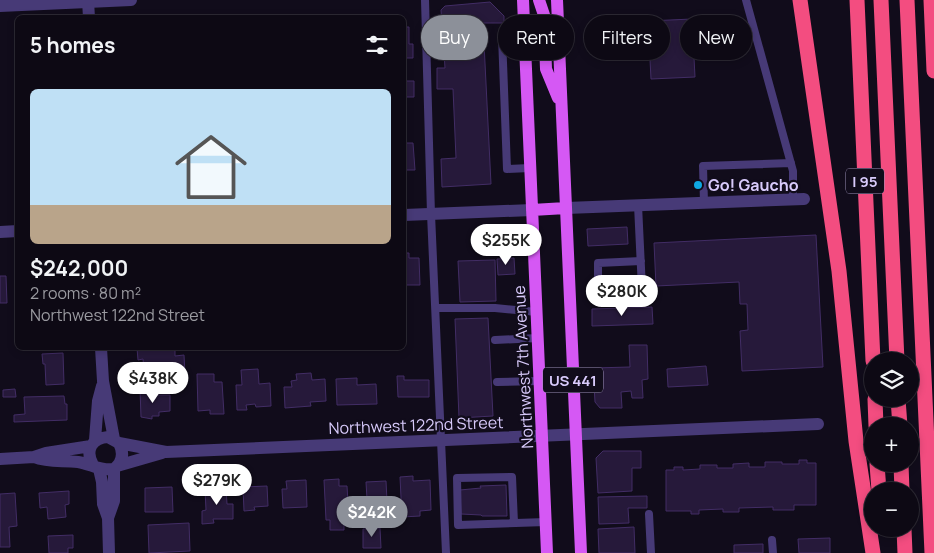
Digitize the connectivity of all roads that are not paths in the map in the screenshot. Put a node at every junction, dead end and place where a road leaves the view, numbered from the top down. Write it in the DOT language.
graph roads {
  1 [pos="131,0"];
  2 [pos="425,0"];
  3 [pos="523,0"];
  4 [pos="539,0"];
  5 [pos="557,0"];
  6 [pos="746,0"];
  7 [pos="800,0"];
  8 [pos="857,0"];
  9 [pos="881,0"];
  10 [pos="907,0"];
  11 [pos="931,0"];
  12 [pos="88,1"];
  13 [pos="0,6"];
  14 [pos="89,15"];
  15 [pos="523,15"];
  16 [pos="503,60"];
  17 [pos="525,60"];
  18 [pos="934,71"];
  19 [pos="561,105"];
  20 [pos="791,163"];
  21 [pos="530,168"];
  22 [pos="798,199"];
  23 [pos="704,202"];
  24 [pos="638,205"];
  25 [pos="566,208"];
  26 [pos="532,210"];
  27 [pos="431,214"];
  28 [pos="406,215"];
  29 [pos="15,231"];
  30 [pos="0,232"];
  31 [pos="641,261"];
  32 [pos="436,308"];
  33 [pos="537,312"];
  34 [pos="538,338"];
  35 [pos="495,340"];
  36 [pos="101,350"];
  37 [pos="873,352"];
  38 [pos="897,352"];
  39 [pos="103,381"];
  40 [pos="540,381"];
  41 [pos="497,382"];
  42 [pos="818,424"];
  43 [pos="576,434"];
  44 [pos="542,436"];
  45 [pos="442,440"];
  46 [pos="116,441"];
  47 [pos="93,443"];
  48 [pos="166,452"];
  49 [pos="34,457"];
  50 [pos="0,459"];
  51 [pos="96,467"];
  52 [pos="116,468"];
  53 [pos="649,514"];
  54 [pos="108,518"];
  55 [pos="546,522"];
  56 [pos="514,523"];
  57 [pos="880,537"];
  58 [pos="904,537"];
  59 [pos="772,540"];
  60 [pos="109,553"];
  61 [pos="446,553"];
  62 [pos="547,553"];
  63 [pos="581,553"];
  64 [pos="651,553"];
  65 [pos="773,553"];
  66 [pos="873,553"];
  67 [pos="881,553"];
  68 [pos="905,553"];
  69 [pos="932,553"];
  1 -- 12 [label="street"];
  2 -- 27 [label="lane"];
  3 -- 15 [label="main road, Northwest 7th Avenue / US 441"];
  4 -- 19 [label="main road"];
  5 -- 19 [label="main road, US 441"];
  6 -- 20 [label="lane"];
  7 -- 66 [label="highway"];
  8 -- 37 [label="highway, I 95"];
  9 -- 38 [label="highway"];
  10 -- 69 [label="highway"];
  11 -- 18 [label="highway"];
  12 -- 13 [label="street"];
  12 -- 14 [label="street"];
  16 -- 21 [label="lane"];
  17 -- 21 [label="main road, Northwest 7th Avenue / US 441"];
  19 -- 25 [label="main road, US 441"];
  20 -- 22 [label="lane"];
  20 -- 23 [label="lane"];
  21 -- 26 [label="main road, Northwest 7th Avenue / US 441"];
  22 -- 23 [label="street"];
  23 -- 24 [label="street"];
  24 -- 25 [label="street"];
  24 -- 31 [label="lane"];
  25 -- 26 [label="main road"];
  25 -- 43 [label="main road, US 441"];
  26 -- 27 [label="street"];
  26 -- 33 [label="main road, Northwest 7th Avenue / US 441"];
  27 -- 28 [label="street"];
  27 -- 32 [label="lane"];
  29 -- 30 [label="street"];
  31 -- 31 [label="lane"];
  32 -- 33 [label="lane"];
  32 -- 45 [label="lane"];
  33 -- 34 [label="main road, Northwest 7th Avenue / US 441"];
  34 -- 35 [label="lane"];
  34 -- 40 [label="main road, Northwest 7th Avenue / US 441"];
  36 -- 39 [label="street"];
  39 -- 46 [label="street"];
  39 -- 47 [label="street"];
  40 -- 41 [label="lane"];
  40 -- 44 [label="main road, Northwest 7th Avenue / US 441"];
  42 -- 43 [label="street, Northwest 122nd Street"];
  43 -- 44 [label="street, Northwest 122nd Street"];
  43 -- 63 [label="main road, US 441"];
  44 -- 45 [label="street, Northwest 122nd Street"];
  44 -- 55 [label="main road, Northwest 7th Avenue / US 441"];
  45 -- 48 [label="street, Northwest 122nd Street"];
  45 -- 61 [label="lane"];
  46 -- 47 [label="street"];
  46 -- 48 [label="street, Northwest 122nd Street"];
  46 -- 52 [label="street"];
  47 -- 49 [label="street"];
  47 -- 51 [label="street"];
  48 -- 52 [label="street, Northwest 122nd Street"];
  49 -- 50 [label="street"];
  49 -- 51 [label="street"];
  51 -- 52 [label="street"];
  51 -- 54 [label="street"];
  52 -- 54 [label="street"];
  53 -- 64 [label="lane"];
  54 -- 60 [label="street"];
  55 -- 56 [label="lane"];
  55 -- 62 [label="main road, Northwest 7th Avenue / US 441"];
  56 -- 56 [label="lane"];
  57 -- 67 [label="highway"];
  58 -- 68 [label="highway"];
  59 -- 65 [label="lane"];
}
